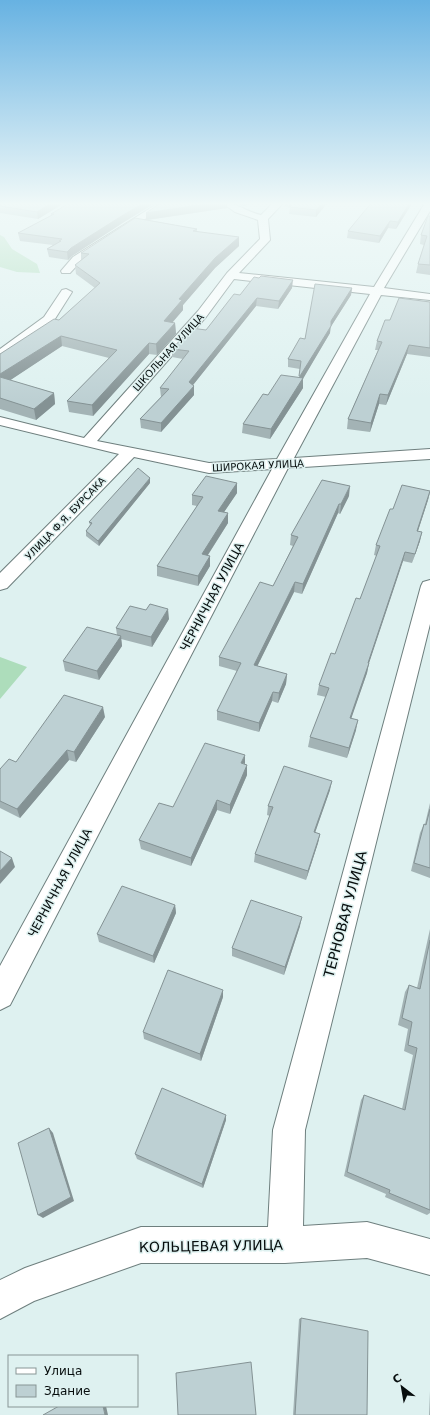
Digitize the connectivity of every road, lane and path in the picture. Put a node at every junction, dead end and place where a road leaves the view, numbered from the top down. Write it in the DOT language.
graph roads {
  1 [pos="239,268"];
  2 [pos="391,268"];
  3 [pos="232,275"];
  4 [pos="377,291"];
  5 [pos="66,292"];
  6 [pos="430,296"];
  7 [pos="0,355"];
  8 [pos="0,421"];
  9 [pos="87,443"];
  10 [pos="130,452"];
  11 [pos="430,454"];
  12 [pos="283,463"];
  13 [pos="0,584"];
  14 [pos="430,586"];
  15 [pos="0,995"];
  16 [pos="285,1245"];
  17 [pos="430,1257"];
  18 [pos="0,1300"];
  1 -- 3 [label="street, ШКОЛЬНАЯ УЛИЦА"];
  2 -- 4 [label="street, ЧЕРНИЧНАЯ УЛИЦА"];
  3 -- 4 [label="street"];
  3 -- 9 [label="street, ШКОЛЬНАЯ УЛИЦА"];
  4 -- 6 [label="street"];
  4 -- 12 [label="street, ЧЕРНИЧНАЯ УЛИЦА"];
  5 -- 7 [label="street"];
  8 -- 9 [label="street, ШИРОКАЯ УЛИЦА"];
  9 -- 10 [label="street, ШИРОКАЯ УЛИЦА"];
  10 -- 12 [label="street, ШИРОКАЯ УЛИЦА"];
  10 -- 13 [label="street, УЛИЦА Ф.Я. БУРСАКА"];
  11 -- 12 [label="street, ШИРОКАЯ УЛИЦА"];
  12 -- 15 [label="street, ЧЕРНИЧНАЯ УЛИЦА"];
  14 -- 16 [label="street, ТЕРНОВАЯ УЛИЦА"];
  16 -- 17 [label="street, КОЛЬЦЕВАЯ УЛИЦА"];
  16 -- 18 [label="street, КОЛЬЦЕВАЯ УЛИЦА"];
}
